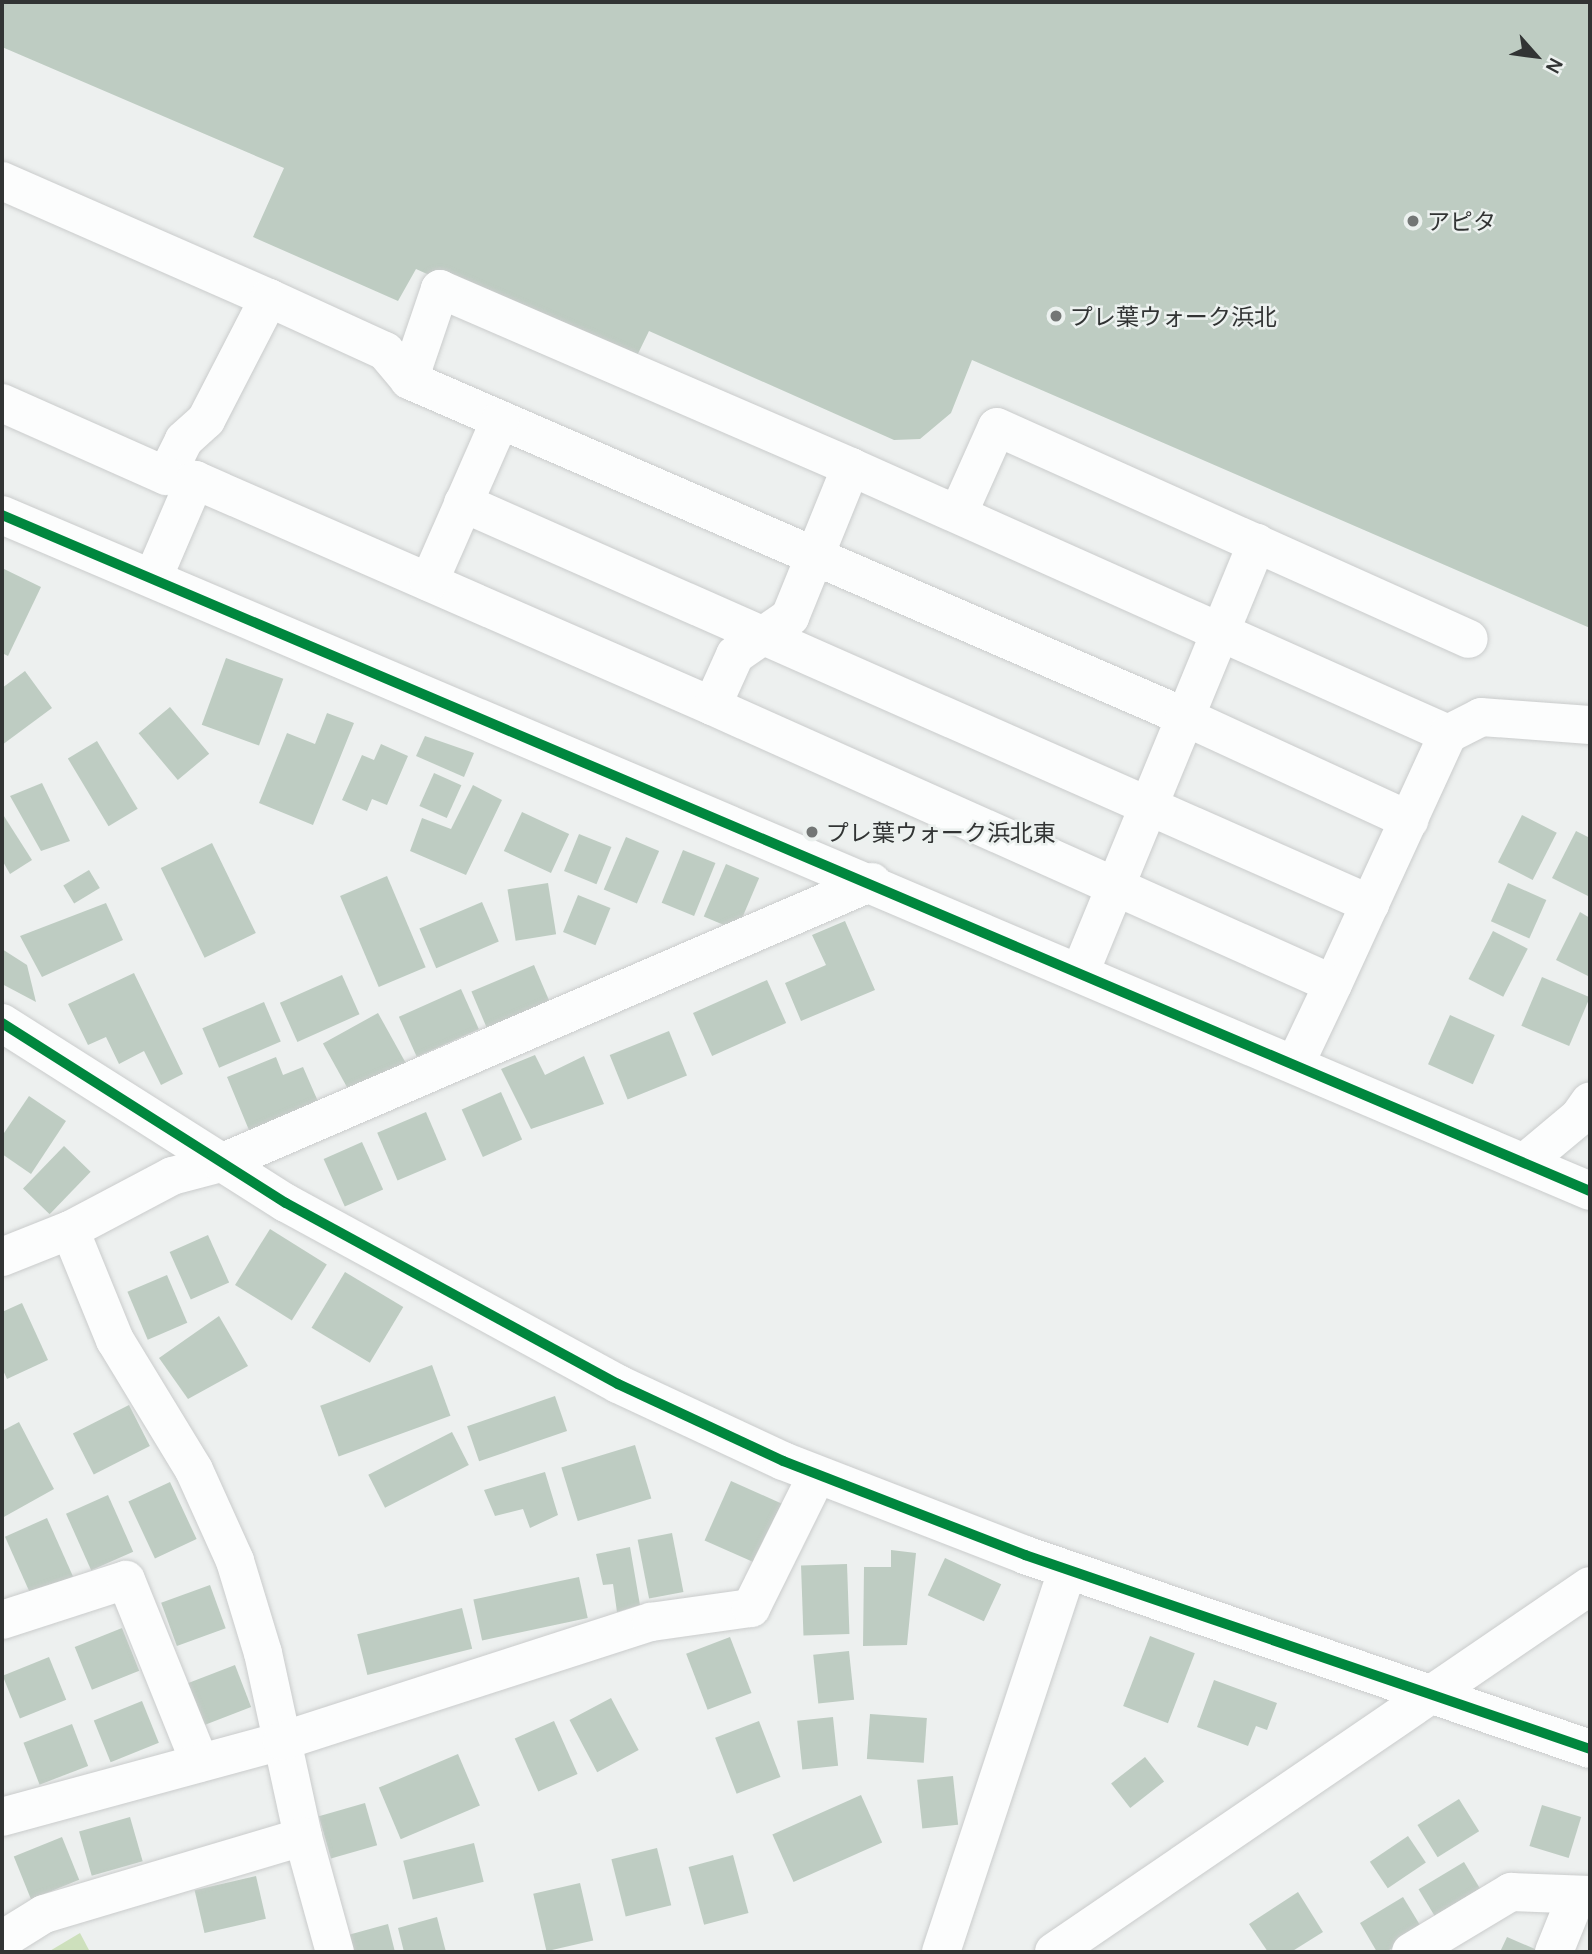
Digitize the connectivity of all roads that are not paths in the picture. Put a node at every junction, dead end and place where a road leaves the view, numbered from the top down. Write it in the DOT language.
graph roads {
  1 [pos="2,181"];
  2 [pos="270,298"];
  3 [pos="409,380"];
  4 [pos="2,403"];
  5 [pos="500,420"];
  6 [pos="851,467"];
  7 [pos="166,476"];
  8 [pos="463,503"];
  9 [pos="958,514"];
  10 [pos="2,515"];
  11 [pos="1257,543"];
  12 [pos="814,556"];
  13 [pos="153,578"];
  14 [pos="429,582"];
  15 [pos="1221,630"];
  16 [pos="764,635"];
  17 [pos="1469,639"];
  18 [pos="712,706"];
  19 [pos="1185,718"];
  20 [pos="1590,725"];
  21 [pos="1448,734"];
  22 [pos="1149,804"];
  23 [pos="1409,820"];
  24 [pos="872,882"];
  25 [pos="1115,889"];
  26 [pos="1370,904"];
  27 [pos="1081,970"];
  28 [pos="1334,984"];
  29 [pos="2,1023"];
  30 [pos="1296,1062"];
  31 [pos="1590,1101"];
  32 [pos="1525,1162"];
  33 [pos="221,1163"];
  34 [pos="1590,1191"];
  35 [pos="70,1230"];
  36 [pos="2,1257"];
  37 [pos="817,1475"];
  38 [pos="1067,1570"];
  39 [pos="1590,1586"];
  40 [pos="2,1620"];
  41 [pos="1434,1696"];
  42 [pos="282,1741"];
  43 [pos="1590,1749"];
  44 [pos="200,1763"];
  45 [pos="2,1817"];
  46 [pos="303,1837"];
  47 [pos="1583,1895"];
  48 [pos="2,1940"];
  49 [pos="335,1952"];
  50 [pos="941,1952"];
  51 [pos="1054,1952"];
  52 [pos="1410,1952"];
  53 [pos="1554,1952"];
  1 -- 2 [label="street"];
  2 -- 3 [label="street"];
  2 -- 7 [label="street"];
  3 -- 5 [label="street"];
  3 -- 6 [label="street"];
  4 -- 7 [label="street"];
  5 -- 8 [label="street"];
  5 -- 12 [label="street"];
  6 -- 9 [label="street"];
  6 -- 12 [label="street"];
  7 -- 13 [label="street"];
  8 -- 14 [label="street"];
  8 -- 16 [label="street"];
  9 -- 11 [label="street"];
  9 -- 15 [label="street"];
  10 -- 13 [label="street"];
  11 -- 15 [label="street"];
  11 -- 17 [label="street"];
  12 -- 16 [label="street"];
  12 -- 19 [label="street"];
  13 -- 14 [label="street"];
  13 -- 24 [label="street"];
  14 -- 18 [label="street"];
  15 -- 19 [label="street"];
  15 -- 21 [label="street"];
  16 -- 18 [label="street"];
  16 -- 22 [label="street"];
  18 -- 25 [label="street"];
  19 -- 22 [label="street"];
  19 -- 23 [label="street"];
  20 -- 21 [label="street"];
  21 -- 23 [label="street"];
  22 -- 25 [label="street"];
  22 -- 26 [label="street"];
  23 -- 26 [label="street"];
  24 -- 27 [label="street"];
  24 -- 33 [label="street"];
  25 -- 27 [label="street"];
  25 -- 28 [label="street"];
  26 -- 28 [label="street"];
  27 -- 30 [label="street"];
  28 -- 30 [label="street"];
  29 -- 33 [label="street"];
  30 -- 32 [label="street"];
  31 -- 32 [label="street"];
  32 -- 34 [label="street"];
  33 -- 35 [label="street"];
  33 -- 37 [label="street"];
  35 -- 36 [label="street"];
  35 -- 42 [label="street"];
  37 -- 38 [label="street"];
  37 -- 42 [label="street"];
  38 -- 41 [label="street"];
  38 -- 50 [label="street"];
  39 -- 41 [label="street"];
  40 -- 44 [label="street"];
  41 -- 43 [label="street"];
  41 -- 51 [label="street"];
  42 -- 44 [label="street"];
  42 -- 46 [label="street"];
  44 -- 45 [label="street"];
  46 -- 48 [label="street"];
  46 -- 49 [label="street"];
  47 -- 52 [label="street"];
  47 -- 53 [label="street"];
}
